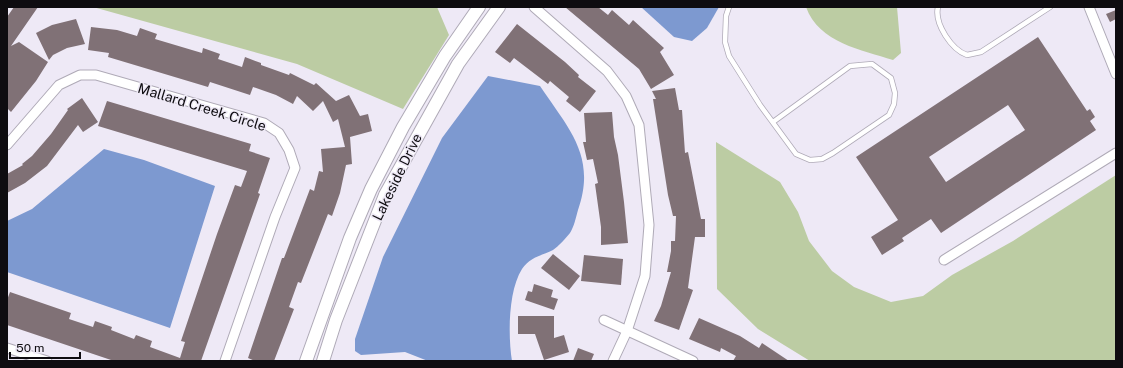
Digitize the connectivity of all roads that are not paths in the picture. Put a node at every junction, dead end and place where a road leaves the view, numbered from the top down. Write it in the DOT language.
graph roads {
  1 [pos="479,7"];
  2 [pos="499,7"];
  3 [pos="534,7"];
  4 [pos="729,7"];
  5 [pos="938,7"];
  6 [pos="1050,7"];
  7 [pos="1089,7"];
  8 [pos="1116,74"];
  9 [pos="773,122"];
  10 [pos="7,145"];
  11 [pos="1116,153"];
  12 [pos="944,260"];
  13 [pos="604,320"];
  14 [pos="627,331"];
  15 [pos="7,348"];
  16 [pos="48,361"];
  17 [pos="225,361"];
  18 [pos="306,361"];
  19 [pos="323,361"];
  20 [pos="613,361"];
  21 [pos="693,361"];
  1 -- 18 [label="street, Lakeside Drive"];
  2 -- 19 [label="street, Lakeside Drive"];
  3 -- 14 [label="street"];
  4 -- 9 [label="lane"];
  5 -- 6 [label="lane"];
  7 -- 8 [label="street"];
  9 -- 9 [label="lane"];
  10 -- 17 [label="street, Mallard Creek Circle"];
  11 -- 12 [label="street"];
  13 -- 14 [label="street"];
  14 -- 20 [label="street"];
  14 -- 21 [label="street"];
  15 -- 16 [label="street"];
}
